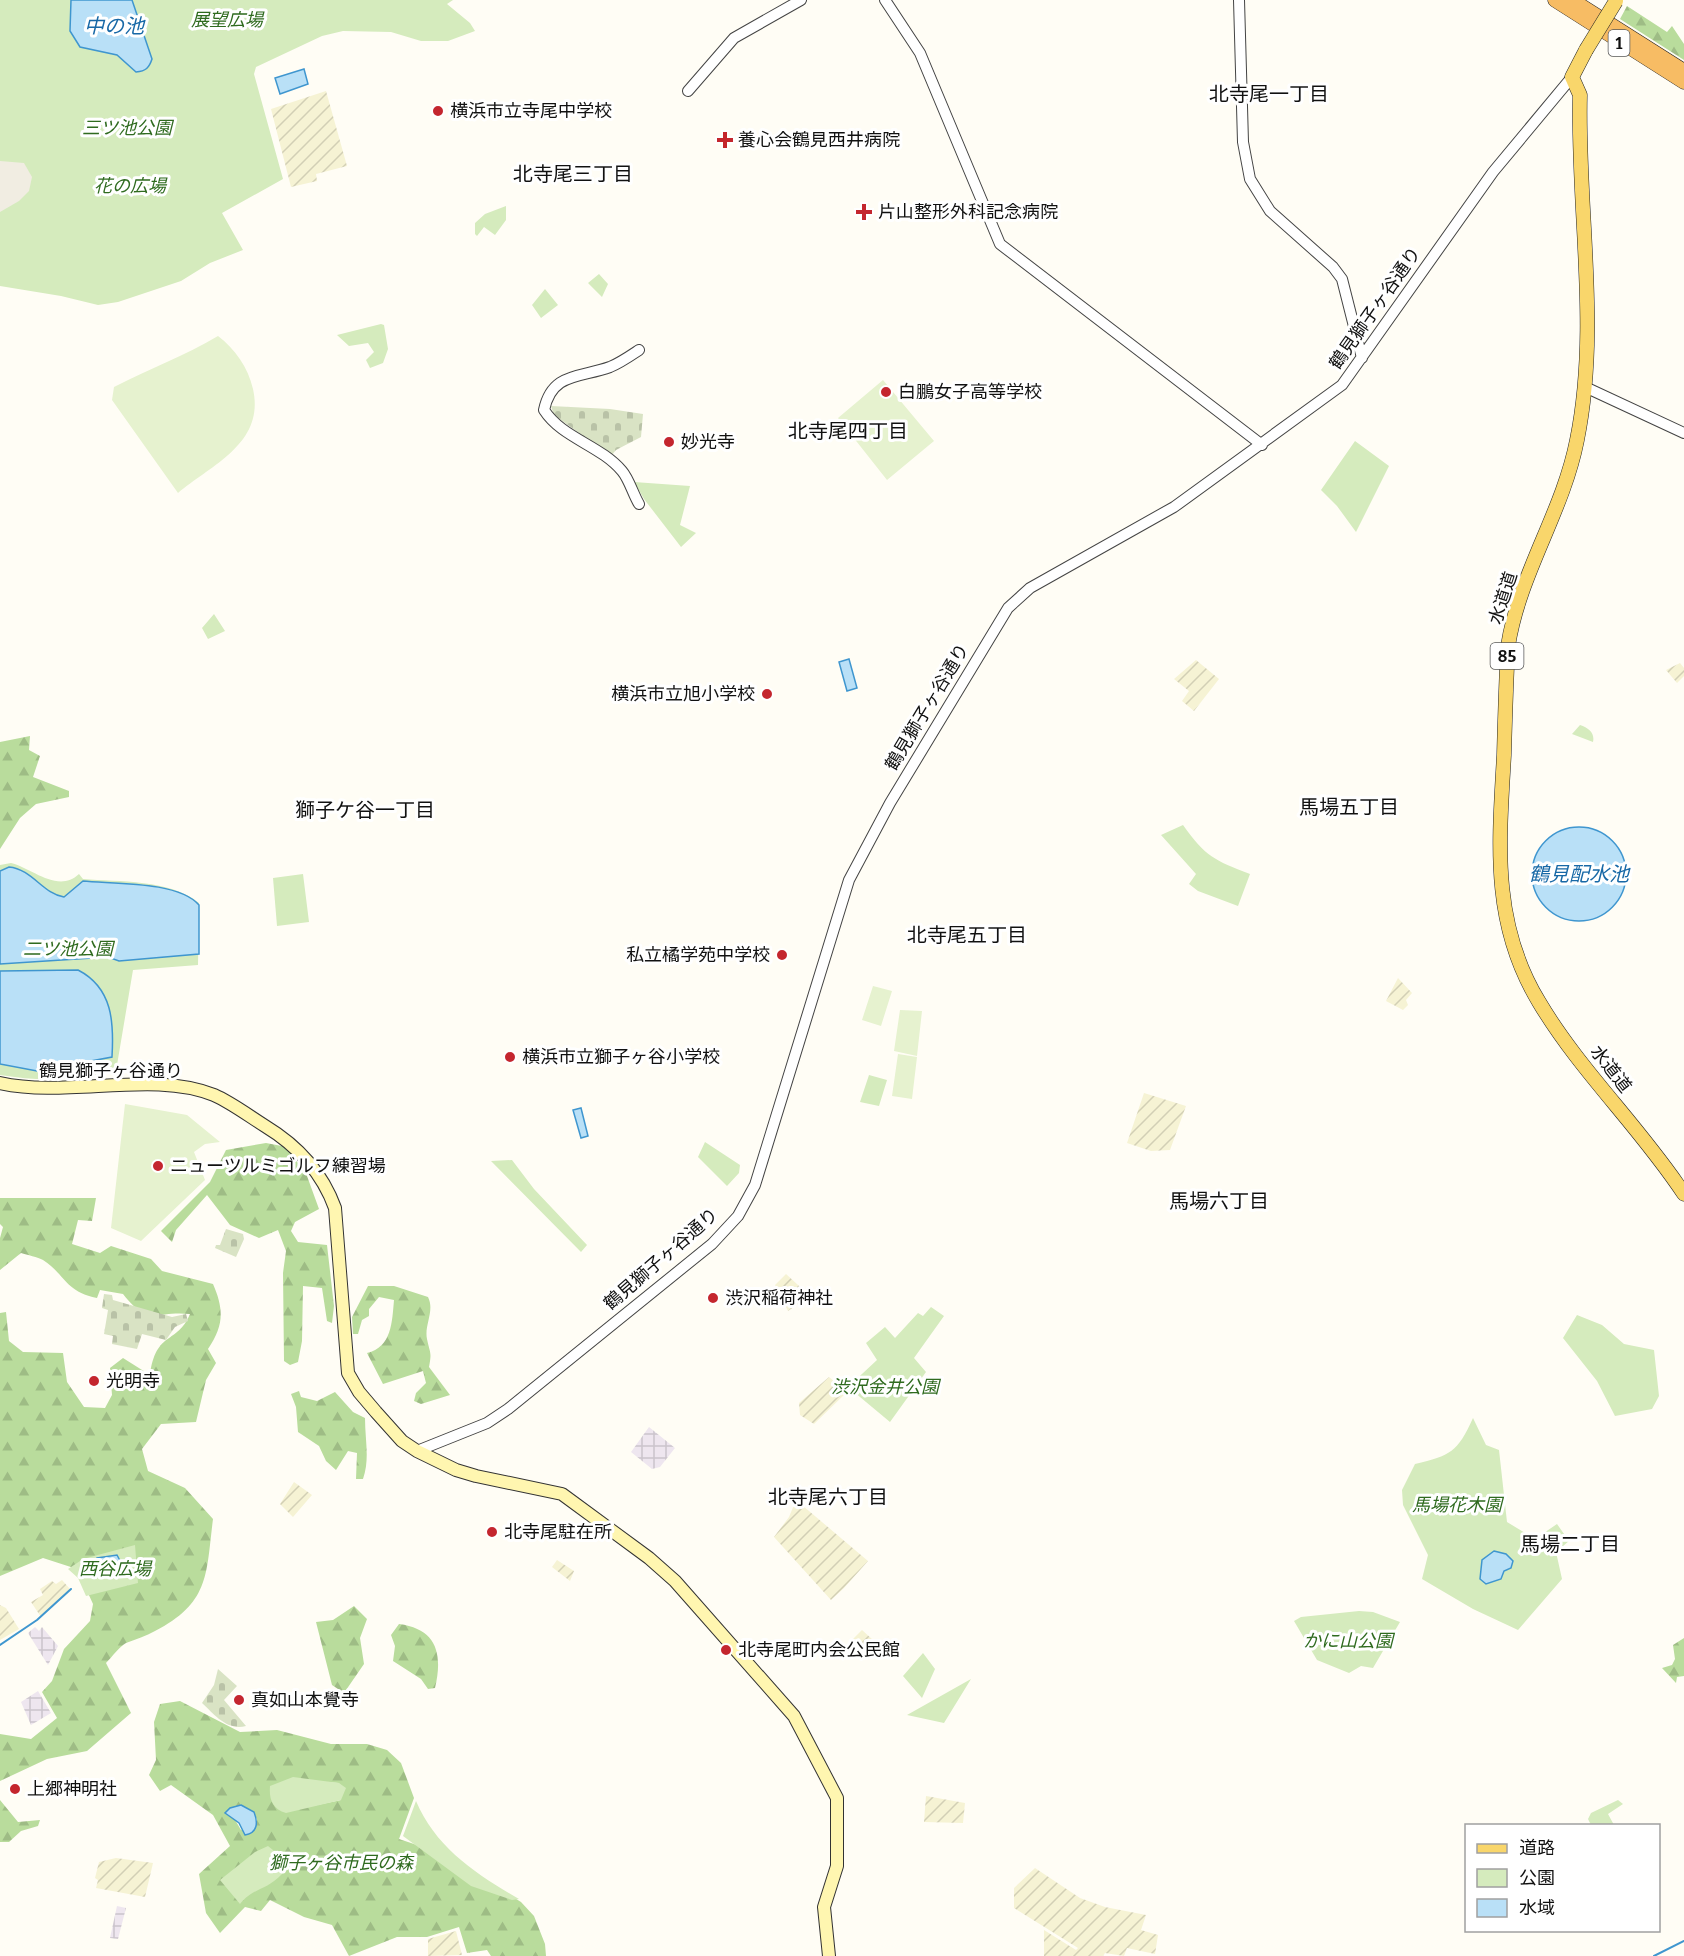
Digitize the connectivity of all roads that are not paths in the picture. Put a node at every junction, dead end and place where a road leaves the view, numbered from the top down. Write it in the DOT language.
graph roads {
  1 [pos="801,0"];
  2 [pos="885,0"];
  3 [pos="1239,0"];
  4 [pos="1555,0"];
  5 [pos="1572,0"];
  6 [pos="1617,1"];
  7 [pos="1684,71"];
  8 [pos="1572,77"];
  9 [pos="1684,82"];
  10 [pos="688,91"];
  11 [pos="639,350"];
  12 [pos="1362,358"];
  13 [pos="1586,387"];
  14 [pos="1684,434"];
  15 [pos="1262,445"];
  16 [pos="639,504"];
  17 [pos="0,1083"];
  18 [pos="1684,1194"];
  19 [pos="417,1451"];
  20 [pos="829,1956"];
  1 -- 10 [label="street"];
  2 -- 15 [label="street"];
  3 -- 12 [label="street"];
  4 -- 9 [label="highway, 1"];
  5 -- 7 [label="highway, 1"];
  6 -- 8 [label="main road, 鶴見獅子ヶ谷通り, bridge"];
  8 -- 12 [label="street, 鶴見獅子ヶ谷通り"];
  8 -- 13 [label="main road, 水道道 / 85"];
  11 -- 16 [label="street"];
  12 -- 15 [label="street, 鶴見獅子ヶ谷通り"];
  13 -- 14 [label="street"];
  13 -- 18 [label="main road, 水道道 / 85"];
  15 -- 19 [label="street, 鶴見獅子ヶ谷通り"];
  17 -- 19 [label="main road, 鶴見獅子ヶ谷通り"];
  19 -- 20 [label="main road, 鶴見獅子ヶ谷通り"];
}
